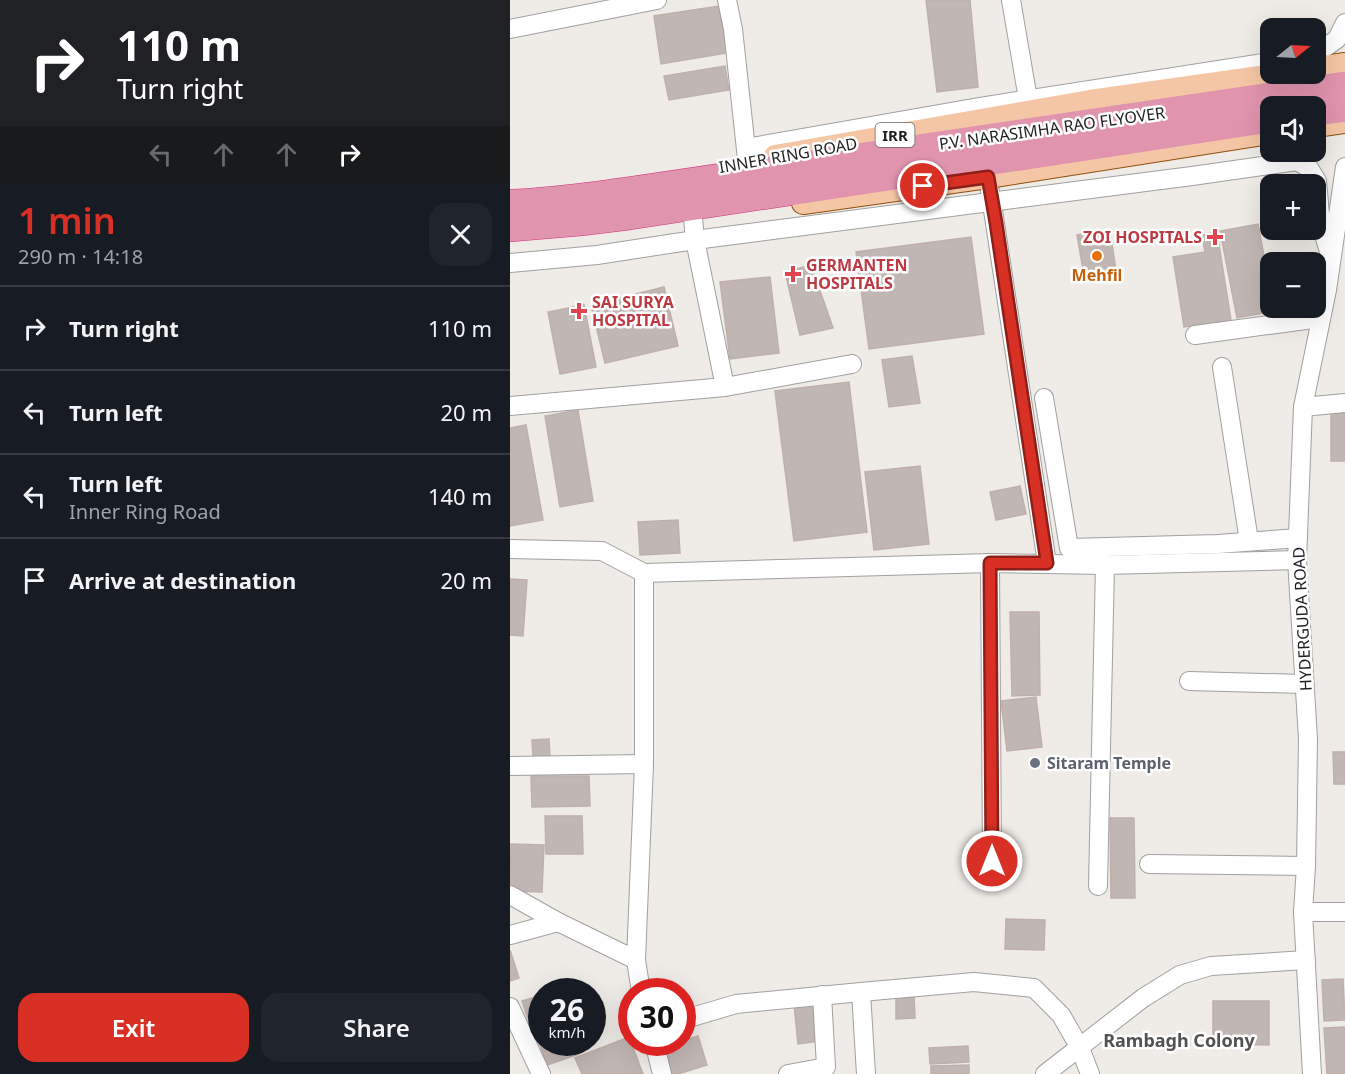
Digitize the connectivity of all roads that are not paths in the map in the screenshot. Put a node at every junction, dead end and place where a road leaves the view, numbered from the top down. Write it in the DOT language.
graph roads {
  1 [pos="657,0"];
  2 [pos="727,0"];
  3 [pos="1011,0"];
  4 [pos="1345,23"];
  5 [pos="510,29"];
  6 [pos="1326,47"];
  7 [pos="1260,64"];
  8 [pos="1345,64"];
  9 [pos="1326,67"];
  10 [pos="1260,77"];
  11 [pos="1345,85"];
  12 [pos="1028,99"];
  13 [pos="1345,108"];
  14 [pos="1326,111"];
  15 [pos="1260,121"];
  16 [pos="1345,122"];
  17 [pos="1326,125"];
  18 [pos="1260,135"];
  19 [pos="746,155"];
  20 [pos="1345,166"];
  21 [pos="988,177"];
  22 [pos="510,198"];
  23 [pos="992,201"];
  24 [pos="510,203"];
  25 [pos="510,228"];
  26 [pos="694,229"];
  27 [pos="510,238"];
  28 [pos="1331,259"];
  29 [pos="510,263"];
  30 [pos="1336,289"];
  31 [pos="1326,307"];
  32 [pos="1320,318"];
  33 [pos="1195,335"];
  34 [pos="852,364"];
  35 [pos="1222,367"];
  36 [pos="725,387"];
  37 [pos="1044,398"];
  38 [pos="1345,403"];
  39 [pos="510,406"];
  40 [pos="1303,407"];
  41 [pos="1298,538"];
  42 [pos="1248,541"];
  43 [pos="510,549"];
  44 [pos="1297,560"];
  45 [pos="990,563"];
  46 [pos="1047,563"];
  47 [pos="1105,564"];
  48 [pos="644,573"];
  49 [pos="1190,681"];
  50 [pos="1304,684"];
  51 [pos="644,764"];
  52 [pos="510,766"];
  53 [pos="992,861"];
  54 [pos="1149,864"];
  55 [pos="1306,866"];
  56 [pos="1098,886"];
  57 [pos="510,895"];
  58 [pos="1303,912"];
  59 [pos="1345,912"];
  60 [pos="558,922"];
  61 [pos="510,934"];
  62 [pos="636,960"];
  63 [pos="1306,960"];
  64 [pos="639,978"];
  65 [pos="861,992"];
  66 [pos="822,995"];
  67 [pos="510,1007"];
  68 [pos="696,1016"];
  69 [pos="1080,1048"];
  70 [pos="658,1056"];
  71 [pos="542,1074"];
  72 [pos="662,1074"];
  73 [pos="788,1074"];
  74 [pos="866,1074"];
  75 [pos="1045,1074"];
  76 [pos="1090,1074"];
  77 [pos="1312,1074"];
  1 -- 5 [label="street"];
  2 -- 19 [label="street"];
  3 -- 12 [label="street"];
  4 -- 6 [label="street"];
  7 -- 12 [label="street"];
  8 -- 9 [label="main road"];
  10 -- 19 [label="main road, INNER RING ROAD / IRR"];
  11 -- 24 [label="highway, P.V. NARASIMHA RAO FLYOVER"];
  12 -- 19 [label="street"];
  13 -- 14 [label="highway"];
  15 -- 25 [label="highway, P.V. NARASIMHA RAO FLYOVER"];
  16 -- 17 [label="main road"];
  18 -- 21 [label="main road"];
  19 -- 22 [label="main road, INNER RING ROAD / IRR"];
  20 -- 28 [label="street, HYDERGUDA ROAD"];
  21 -- 23 [label="street"];
  21 -- 26 [label="main road"];
  23 -- 26 [label="street"];
  23 -- 28 [label="street"];
  23 -- 46 [label="street"];
  26 -- 27 [label="main road"];
  26 -- 29 [label="street"];
  26 -- 36 [label="street"];
  28 -- 30 [label="street, HYDERGUDA ROAD"];
  30 -- 31 [label="street, HYDERGUDA ROAD"];
  32 -- 33 [label="street"];
  32 -- 40 [label="street, HYDERGUDA ROAD"];
  34 -- 36 [label="street"];
  35 -- 42 [label="street"];
  36 -- 39 [label="street"];
  37 -- 42 [label="street"];
  38 -- 40 [label="street"];
  40 -- 41 [label="street, HYDERGUDA ROAD"];
  41 -- 42 [label="street"];
  41 -- 44 [label="street, HYDERGUDA ROAD"];
  43 -- 48 [label="street"];
  44 -- 47 [label="street"];
  44 -- 50 [label="street, HYDERGUDA ROAD"];
  45 -- 46 [label="street"];
  45 -- 48 [label="street"];
  45 -- 53 [label="street"];
  46 -- 47 [label="street"];
  47 -- 56 [label="street"];
  48 -- 51 [label="street"];
  49 -- 50 [label="street"];
  50 -- 55 [label="street, HYDERGUDA ROAD"];
  51 -- 52 [label="street"];
  51 -- 62 [label="street"];
  54 -- 55 [label="street"];
  55 -- 58 [label="street, HYDERGUDA ROAD"];
  57 -- 60 [label="street"];
  58 -- 59 [label="street"];
  58 -- 63 [label="street, HYDERGUDA ROAD"];
  60 -- 61 [label="street"];
  60 -- 62 [label="street"];
  62 -- 64 [label="street"];
  63 -- 69 [label="street"];
  63 -- 77 [label="street, HYDERGUDA ROAD"];
  65 -- 66 [label="street"];
  65 -- 69 [label="street"];
  65 -- 74 [label="street"];
  66 -- 68 [label="street"];
  66 -- 73 [label="street"];
  67 -- 71 [label="street"];
  69 -- 75 [label="street"];
  69 -- 76 [label="street"];
  70 -- 72 [label="street"];
}
